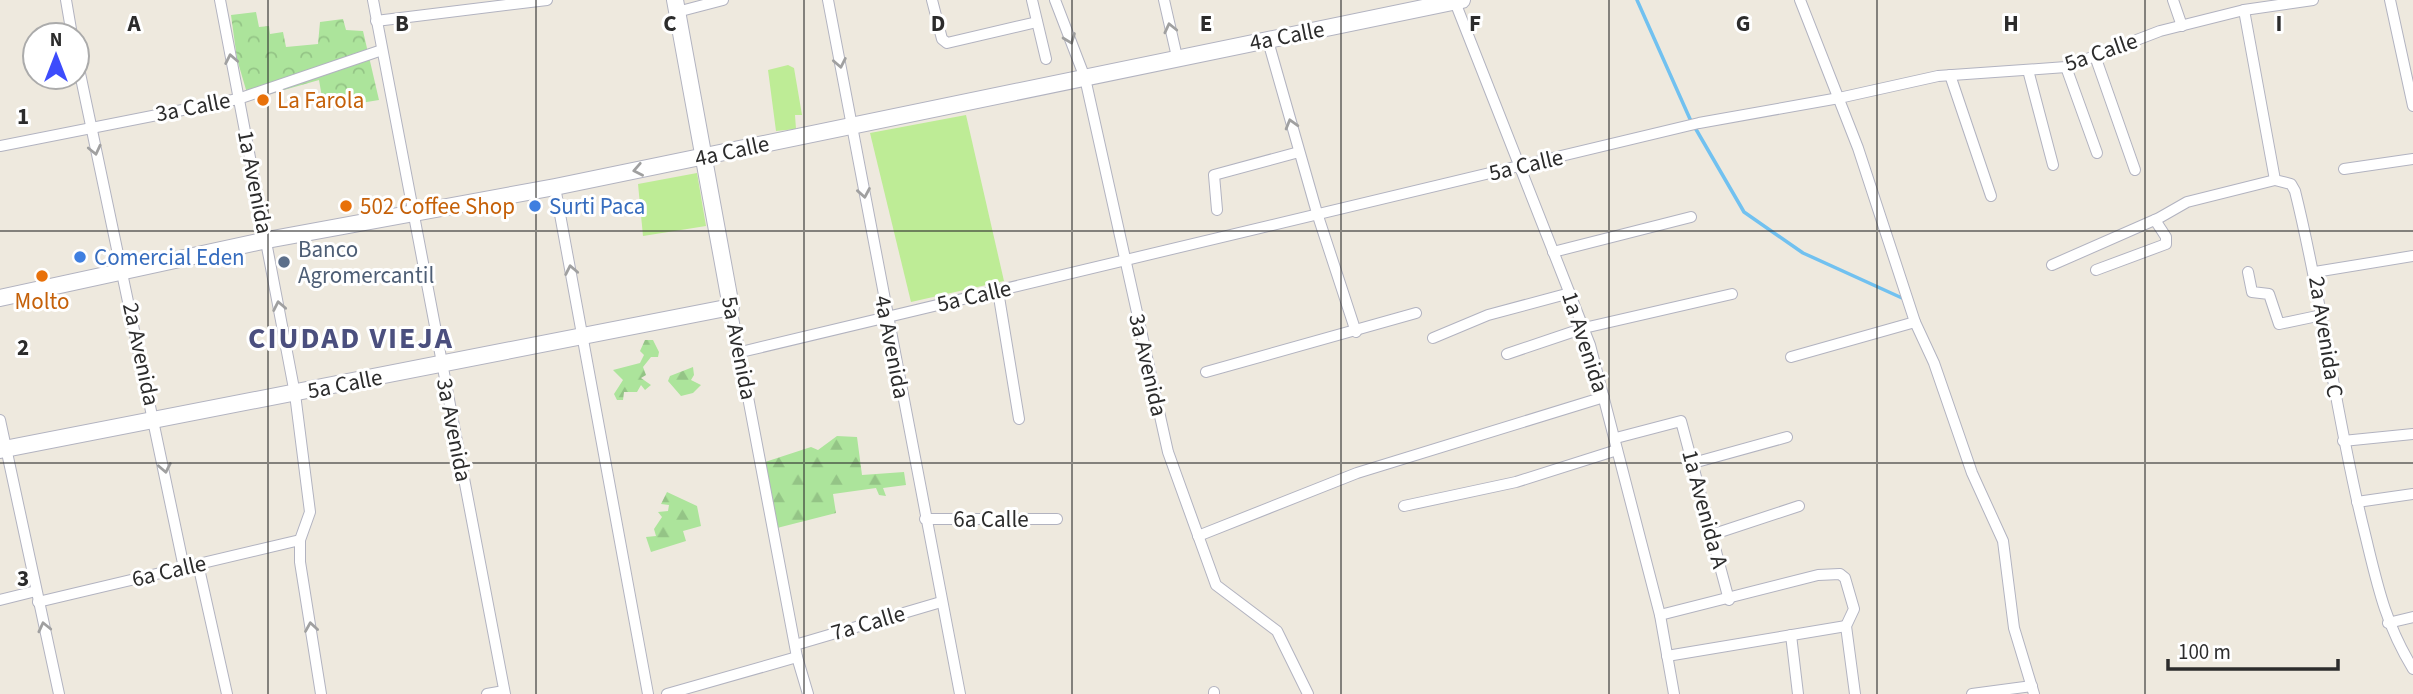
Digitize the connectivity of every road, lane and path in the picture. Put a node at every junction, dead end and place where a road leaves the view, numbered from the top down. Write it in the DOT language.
graph roads {
  1 [pos="66,0"];
  2 [pos="220,0"];
  3 [pos="373,0"];
  4 [pos="547,0"];
  5 [pos="723,0"];
  6 [pos="828,0"];
  7 [pos="932,0"];
  8 [pos="1032,0"];
  9 [pos="1055,0"];
  10 [pos="1164,0"];
  11 [pos="1800,0"];
  12 [pos="2173,0"];
  13 [pos="2390,0"];
  14 [pos="1451,1"];
  15 [pos="2305,1"];
  16 [pos="676,6"];
  17 [pos="2244,10"];
  18 [pos="70,21"];
  19 [pos="376,21"];
  20 [pos="1037,22"];
  21 [pos="2182,26"];
  22 [pos="1268,41"];
  23 [pos="382,50"];
  24 [pos="2095,55"];
  25 [pos="1177,57"];
  26 [pos="1046,59"];
  27 [pos="2066,67"];
  28 [pos="2028,70"];
  29 [pos="1950,75"];
  30 [pos="1084,78"];
  31 [pos="83,91"];
  32 [pos="1839,98"];
  33 [pos="238,99"];
  34 [pos="2413,106"];
  35 [pos="852,126"];
  36 [pos="90,127"];
  37 [pos="0,146"];
  38 [pos="1299,152"];
  39 [pos="2097,153"];
  40 [pos="705,156"];
  41 [pos="2413,159"];
  42 [pos="2053,165"];
  43 [pos="1518,166"];
  44 [pos="2344,169"];
  45 [pos="2135,170"];
  46 [pos="2275,180"];
  47 [pos="555,187"];
  48 [pos="1991,196"];
  49 [pos="1217,210"];
  50 [pos="414,211"];
  51 [pos="1317,213"];
  52 [pos="1691,217"];
  53 [pos="2155,220"];
  54 [pos="267,240"];
  55 [pos="1553,252"];
  56 [pos="2413,256"];
  57 [pos="1124,261"];
  58 [pos="2052,265"];
  59 [pos="2096,270"];
  60 [pos="123,271"];
  61 [pos="2248,272"];
  62 [pos="2315,272"];
  63 [pos="998,291"];
  64 [pos="1570,293"];
  65 [pos="1732,293"];
  66 [pos="0,298"];
  67 [pos="731,307"];
  68 [pos="1416,313"];
  69 [pos="886,315"];
  70 [pos="2322,315"];
  71 [pos="1916,322"];
  72 [pos="1584,328"];
  73 [pos="1356,332"];
  74 [pos="584,337"];
  75 [pos="1433,338"];
  76 [pos="741,352"];
  77 [pos="1507,354"];
  78 [pos="1791,357"];
  79 [pos="441,365"];
  80 [pos="1206,372"];
  81 [pos="295,394"];
  82 [pos="1604,397"];
  83 [pos="1020,419"];
  84 [pos="0,420"];
  85 [pos="156,422"];
  86 [pos="2413,434"];
  87 [pos="1616,438"];
  88 [pos="1787,438"];
  89 [pos="2343,441"];
  90 [pos="3,450"];
  91 [pos="1617,450"];
  92 [pos="1693,463"];
  93 [pos="2413,494"];
  94 [pos="2357,502"];
  95 [pos="1404,506"];
  96 [pos="1799,506"];
  97 [pos="925,519"];
  98 [pos="1057,519"];
  99 [pos="1711,535"];
  100 [pos="1198,536"];
  101 [pos="300,540"];
  102 [pos="198,564"];
  103 [pos="184,568"];
  104 [pos="37,597"];
  105 [pos="0,600"];
  106 [pos="1729,600"];
  107 [pos="941,602"];
  108 [pos="1660,615"];
  109 [pos="2413,617"];
  110 [pos="2388,623"];
  111 [pos="1846,626"];
  112 [pos="1791,635"];
  113 [pos="795,645"];
  114 [pos="1667,656"];
  115 [pos="797,657"];
  116 [pos="2413,669"];
  117 [pos="2033,690"];
  118 [pos="505,692"];
  119 [pos="59,694"];
  120 [pos="227,694"];
  121 [pos="321,694"];
  122 [pos="487,694"];
  123 [pos="648,694"];
  124 [pos="667,694"];
  125 [pos="808,694"];
  126 [pos="960,694"];
  127 [pos="1308,694"];
  128 [pos="1674,694"];
  129 [pos="1798,694"];
  130 [pos="1855,694"];
  131 [pos="1972,694"];
  1 -- 18 [label="street"];
  33 -- 2 [label="street, 1a Avenida, one-way"];
  3 -- 19 [label="street, 3a Avenida"];
  4 -- 19 [label="street"];
  5 -- 16 [label="street"];
  6 -- 35 [label="street, 4a Avenida, one-way"];
  7 -- 20 [label="street"];
  8 -- 20 [label="street"];
  9 -- 30 [label="street, 3a Avenida, one-way"];
  25 -- 10 [label="street, one-way"];
  11 -- 32 [label="street"];
  12 -- 21 [label="street"];
  13 -- 34 [label="street"];
  14 -- 22 [label="street, 4a Calle"];
  14 -- 43 [label="street, 1a Avenida"];
  15 -- 17 [label="street, 5a Calle"];
  16 -- 40 [label="street, 5a Avenida"];
  17 -- 21 [label="street, 5a Calle"];
  17 -- 46 [label="street"];
  19 -- 23 [label="street, 3a Avenida"];
  20 -- 26 [label="street"];
  21 -- 24 [label="street, 5a Calle"];
  22 -- 25 [label="street, 4a Calle"];
  38 -- 22 [label="street, one-way"];
  23 -- 33 [label="street, 3a Calle"];
  23 -- 50 [label="street, 3a Avenida"];
  24 -- 27 [label="street, 5a Calle"];
  24 -- 45 [label="street"];
  25 -- 30 [label="street, 4a Calle"];
  27 -- 28 [label="street, 5a Calle"];
  27 -- 39 [label="street"];
  28 -- 29 [label="street, 5a Calle"];
  28 -- 42 [label="street"];
  29 -- 32 [label="street, 5a Calle"];
  29 -- 48 [label="street"];
  30 -- 35 [label="street, 4a Calle"];
  30 -- 57 [label="street, 3a Avenida"];
  31 -- 36 [label="street, 2a Avenida"];
  32 -- 43 [label="street, 5a Calle"];
  32 -- 71 [label="street"];
  33 -- 36 [label="street, 3a Calle"];
  33 -- 54 [label="street, 1a Avenida"];
  35 -- 40 [label="street, 4a Calle"];
  35 -- 69 [label="street, 4a Avenida, one-way"];
  36 -- 37 [label="street, 3a Calle"];
  36 -- 60 [label="street, 2a Avenida, one-way"];
  38 -- 49 [label="street"];
  38 -- 51 [label="street"];
  40 -- 47 [label="street, 4a Calle, one-way"];
  40 -- 67 [label="street, 5a Avenida"];
  41 -- 44 [label="street"];
  43 -- 51 [label="street, 5a Calle"];
  43 -- 55 [label="street, 1a Avenida"];
  46 -- 53 [label="street"];
  46 -- 62 [label="street, 2a Avenida C"];
  47 -- 50 [label="street, 4a Calle"];
  74 -- 47 [label="street, one-way"];
  50 -- 54 [label="street, 4a Calle"];
  50 -- 79 [label="street, 3a Avenida"];
  51 -- 57 [label="street, 5a Calle"];
  51 -- 73 [label="street"];
  52 -- 55 [label="street"];
  53 -- 58 [label="street"];
  53 -- 59 [label="street"];
  54 -- 60 [label="street, 4a Calle"];
  81 -- 54 [label="street, 1a Avenida, one-way"];
  55 -- 64 [label="street, 1a Avenida"];
  56 -- 62 [label="street"];
  57 -- 63 [label="street, 5a Calle"];
  57 -- 100 [label="street, 3a Avenida"];
  60 -- 66 [label="street, 4a Calle"];
  60 -- 85 [label="street, 2a Avenida"];
  61 -- 70 [label="street"];
  62 -- 70 [label="street, 2a Avenida C"];
  63 -- 69 [label="street, 5a Calle"];
  63 -- 83 [label="street"];
  64 -- 72 [label="street, 1a Avenida"];
  64 -- 75 [label="street"];
  65 -- 72 [label="street"];
  67 -- 74 [label="street, 5a Calle"];
  67 -- 76 [label="street, 5a Avenida"];
  68 -- 73 [label="street"];
  69 -- 76 [label="street, 5a Calle"];
  69 -- 97 [label="street, 4a Avenida"];
  70 -- 89 [label="street, 2a Avenida C"];
  71 -- 78 [label="street"];
  71 -- 117 [label="street"];
  72 -- 77 [label="street"];
  72 -- 82 [label="street, 1a Avenida"];
  73 -- 80 [label="street"];
  74 -- 79 [label="street, 5a Calle"];
  74 -- 123 [label="street"];
  76 -- 113 [label="street, 5a Avenida"];
  79 -- 81 [label="street, 5a Calle"];
  79 -- 118 [label="street, 3a Avenida"];
  81 -- 85 [label="street, 5a Calle"];
  81 -- 101 [label="street, 1a Avenida"];
  82 -- 87 [label="street, 1a Avenida"];
  82 -- 100 [label="street"];
  84 -- 90 [label="street"];
  85 -- 90 [label="street, 5a Calle"];
  85 -- 103 [label="street, 2a Avenida, one-way"];
  86 -- 89 [label="street"];
  87 -- 91 [label="street, 1a Avenida"];
  87 -- 92 [label="street, 1a Avenida A"];
  88 -- 92 [label="street"];
  89 -- 94 [label="street, 2a Avenida C"];
  90 -- 104 [label="street"];
  91 -- 95 [label="street"];
  91 -- 108 [label="street, 1a Avenida"];
  92 -- 99 [label="street, 1a Avenida A"];
  93 -- 94 [label="street"];
  94 -- 110 [label="street, 2a Avenida C"];
  96 -- 99 [label="street"];
  97 -- 98 [label="street, 6a Calle"];
  97 -- 107 [label="street, 4a Avenida"];
  99 -- 106 [label="street, 1a Avenida A"];
  100 -- 127 [label="street, 3a Avenida"];
  101 -- 102 [label="street, 6a Calle"];
  121 -- 101 [label="street, 1a Avenida, one-way"];
  102 -- 103 [label="street, 6a Calle"];
  102 -- 120 [label="street"];
  103 -- 104 [label="street, 6a Calle"];
  104 -- 105 [label="street, 6a Calle"];
  119 -- 104 [label="street, one-way"];
  106 -- 108 [label="street"];
  106 -- 111 [label="street"];
  107 -- 113 [label="street, 7a Calle"];
  107 -- 126 [label="street, 4a Avenida"];
  108 -- 114 [label="street, 1a Avenida"];
  109 -- 110 [label="street"];
  110 -- 116 [label="street, 2a Avenida C"];
  111 -- 112 [label="street"];
  111 -- 130 [label="street"];
  112 -- 114 [label="street"];
  112 -- 129 [label="street"];
  113 -- 115 [label="street, 5a Avenida"];
  114 -- 128 [label="street, 1a Avenida"];
  115 -- 124 [label="street"];
  115 -- 125 [label="street, 5a Avenida"];
  117 -- 131 [label="street"];
  118 -- 122 [label="street"];
}
